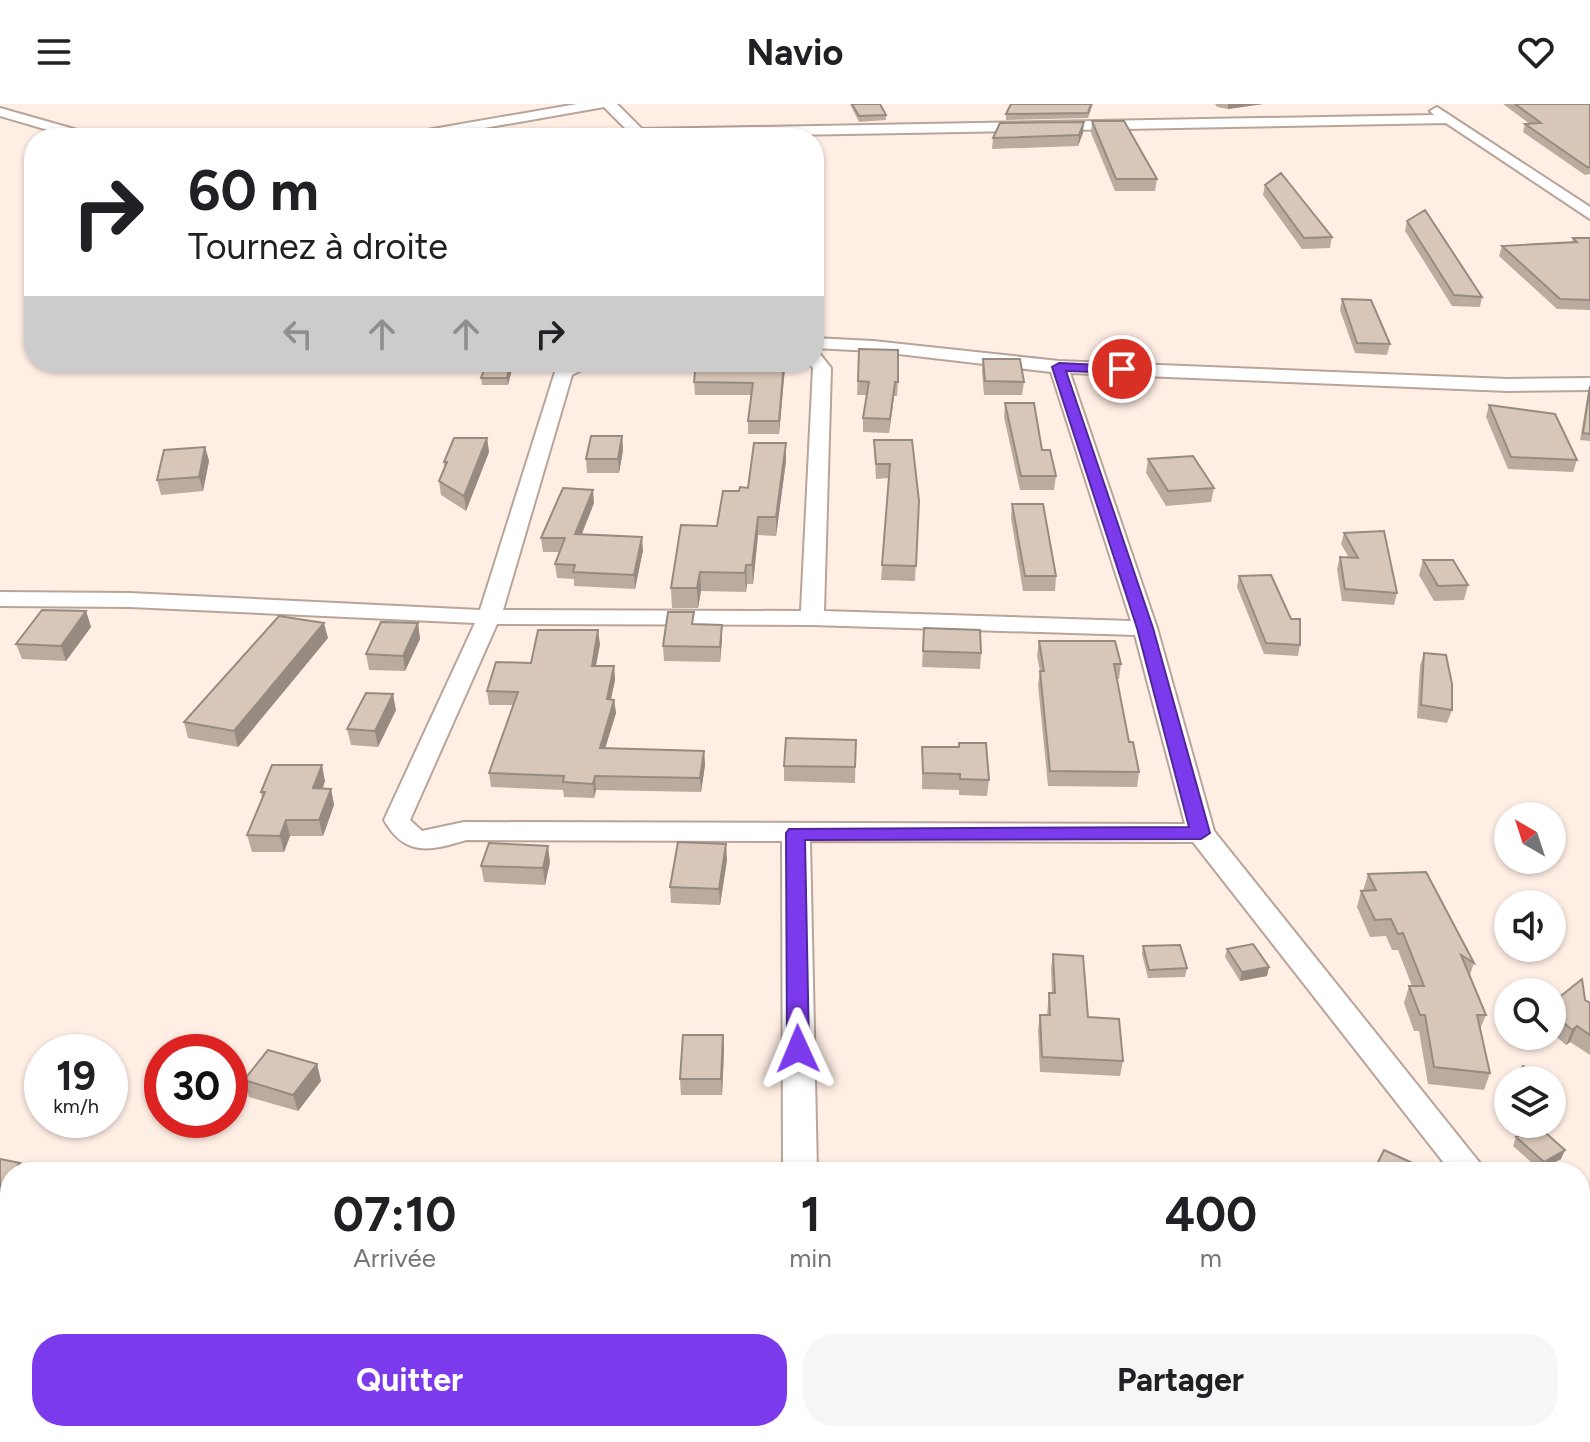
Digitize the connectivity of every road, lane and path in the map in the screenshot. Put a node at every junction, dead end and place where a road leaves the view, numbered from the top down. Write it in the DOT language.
graph roads {
  1 [pos="600,104"];
  2 [pos="609,104"];
  3 [pos="1427,104"];
  4 [pos="1153,105"];
  5 [pos="0,112"];
  6 [pos="1450,119"];
  7 [pos="1164,125"];
  8 [pos="55,128"];
  9 [pos="462,128"];
  10 [pos="631,128"];
  11 [pos="824,132"];
  12 [pos="1590,214"];
  13 [pos="824,344"];
  14 [pos="873,346"];
  15 [pos="824,361"];
  16 [pos="1059,367"];
  17 [pos="564,372"];
  18 [pos="818,372"];
  19 [pos="1590,384"];
  20 [pos="0,599"];
  21 [pos="489,617"];
  22 [pos="812,618"];
  23 [pos="1145,628"];
  24 [pos="796,833"];
  25 [pos="1201,833"];
  26 [pos="800,1162"];
  27 [pos="1462,1162"];
  1 -- 9 [label="street"];
  2 -- 10 [label="street"];
  3 -- 6 [label="street"];
  4 -- 7 [label="street"];
  5 -- 8 [label="street"];
  6 -- 7 [label="street"];
  6 -- 12 [label="street"];
  7 -- 11 [label="street"];
  13 -- 14 [label="street"];
  14 -- 15 [label="street"];
  14 -- 16 [label="street"];
  16 -- 19 [label="street"];
  16 -- 23 [label="street"];
  17 -- 21 [label="street"];
  18 -- 22 [label="street"];
  20 -- 21 [label="street"];
  21 -- 22 [label="street"];
  21 -- 24 [label="street"];
  22 -- 23 [label="street"];
  23 -- 25 [label="street"];
  24 -- 25 [label="street"];
  24 -- 26 [label="street"];
  25 -- 27 [label="street"];
}
